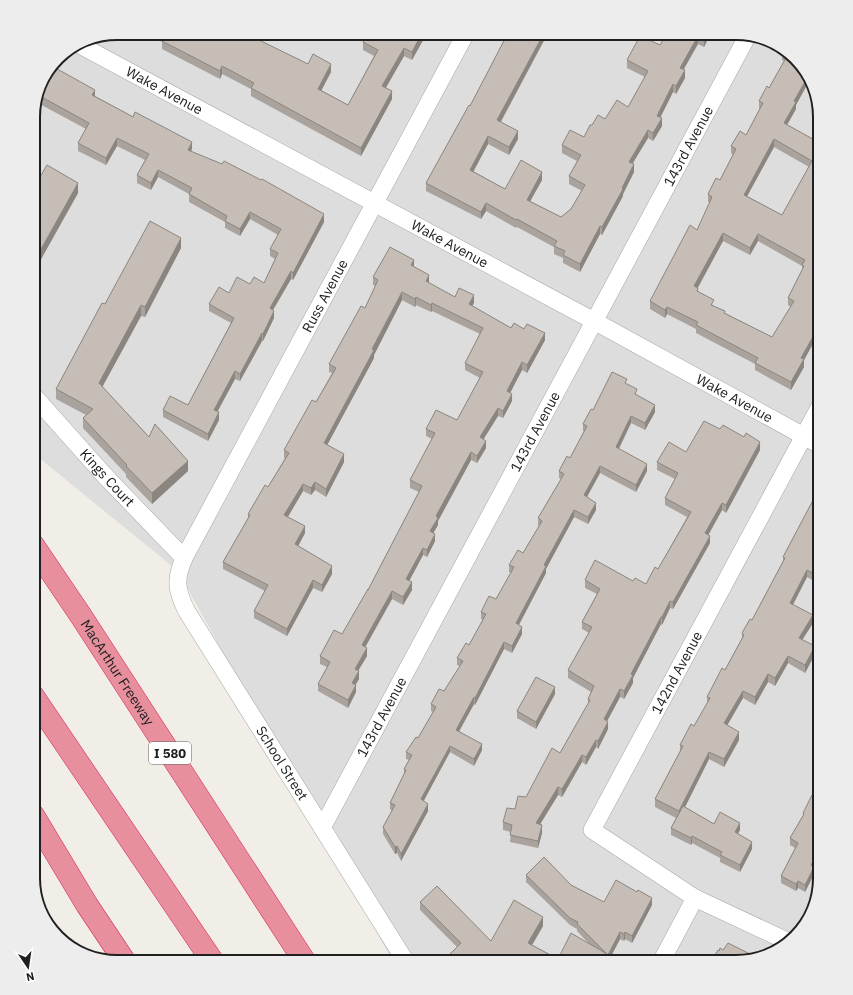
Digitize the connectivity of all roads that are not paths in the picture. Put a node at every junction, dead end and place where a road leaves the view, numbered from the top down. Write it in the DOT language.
graph roads {
  1 [pos="462,40"];
  2 [pos="745,40"];
  3 [pos="84,47"];
  4 [pos="375,204"];
  5 [pos="594,321"];
  6 [pos="40,403"];
  7 [pos="813,419"];
  8 [pos="804,436"];
  9 [pos="813,441"];
  10 [pos="40,555"];
  11 [pos="184,558"];
  12 [pos="40,706"];
  13 [pos="40,827"];
  14 [pos="322,828"];
  15 [pos="695,898"];
  16 [pos="783,939"];
  17 [pos="119,955"];
  18 [pos="208,955"];
  19 [pos="300,955"];
  20 [pos="402,955"];
  21 [pos="665,955"];
  1 -- 4 [label="street, Russ Avenue"];
  2 -- 5 [label="street, 143rd Avenue"];
  3 -- 4 [label="street, Wake Avenue"];
  4 -- 5 [label="street, Wake Avenue"];
  4 -- 11 [label="street, Russ Avenue"];
  5 -- 8 [label="street, Wake Avenue"];
  5 -- 14 [label="street, 143rd Avenue"];
  6 -- 11 [label="street, Kings Court"];
  7 -- 8 [label="street, 142nd Avenue"];
  8 -- 9 [label="street, Wake Avenue"];
  8 -- 15 [label="street, 142nd Avenue"];
  10 -- 19 [label="highway, MacArthur Freeway / I 580"];
  11 -- 14 [label="street, School Street"];
  12 -- 18 [label="highway"];
  13 -- 17 [label="highway"];
  14 -- 20 [label="street, School Street"];
  15 -- 16 [label="street"];
  15 -- 21 [label="street"];
}
